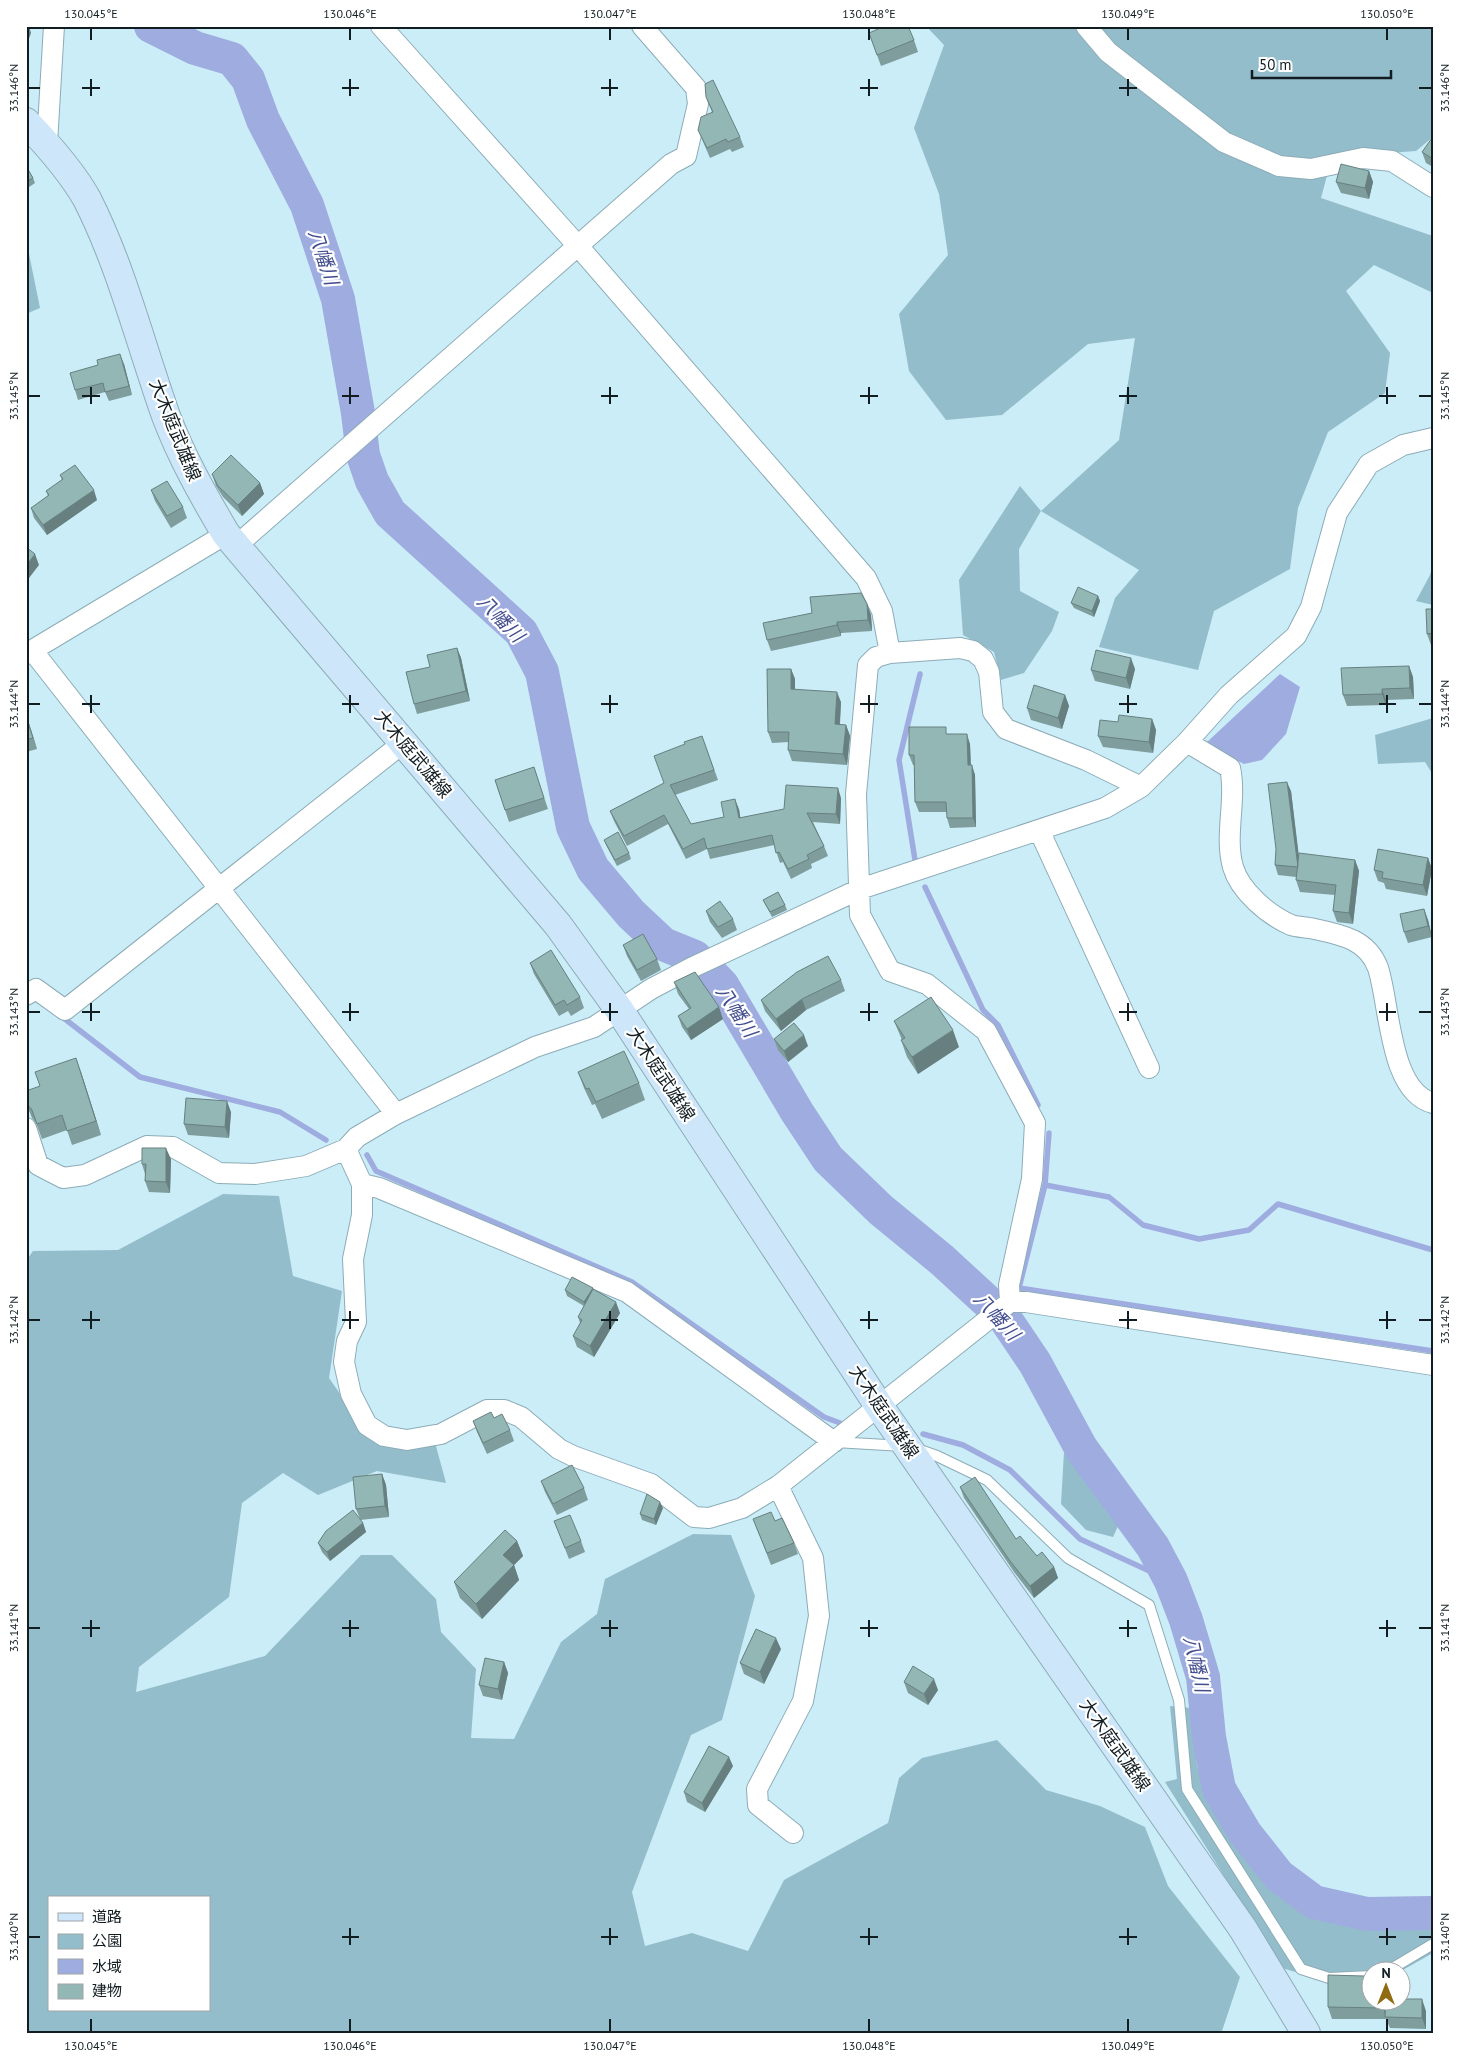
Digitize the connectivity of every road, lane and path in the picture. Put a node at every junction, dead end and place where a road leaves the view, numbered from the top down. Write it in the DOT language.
graph roads {
  1 [pos="54,26"];
  2 [pos="381,26"];
  3 [pos="642,26"];
  4 [pos="1086,26"];
  5 [pos="26,122"];
  6 [pos="47,143"];
  7 [pos="1433,187"];
  8 [pos="578,246"];
  9 [pos="1433,438"];
  10 [pos="231,540"];
  11 [pos="29,652"];
  12 [pos="890,653"];
  13 [pos="1186,742"];
  14 [pos="403,743"];
  15 [pos="1141,787"];
  16 [pos="1039,830"];
  17 [pos="219,888"];
  18 [pos="860,889"];
  19 [pos="26,995"];
  20 [pos="620,1011"];
  21 [pos="1150,1068"];
  22 [pos="1433,1103"];
  23 [pos="396,1114"];
  24 [pos="26,1128"];
  25 [pos="346,1149"];
  26 [pos="362,1184"];
  27 [pos="1010,1302"];
  28 [pos="1433,1364"];
  29 [pos="879,1406"];
  30 [pos="834,1442"];
  31 [pos="907,1446"];
  32 [pos="778,1486"];
  33 [pos="793,1833"];
  34 [pos="1433,1944"];
  35 [pos="1403,1962"];
  36 [pos="1362,1976"];
  37 [pos="1306,2033"];
  1 -- 6 [label="street"];
  2 -- 8 [label="street"];
  3 -- 8 [label="street"];
  4 -- 7 [label="street"];
  5 -- 6 [label="main road, 大木庭武雄線"];
  6 -- 10 [label="main road, 大木庭武雄線"];
  8 -- 10 [label="street"];
  8 -- 12 [label="street"];
  9 -- 13 [label="street"];
  10 -- 11 [label="street"];
  10 -- 14 [label="main road, 大木庭武雄線"];
  11 -- 17 [label="street"];
  12 -- 15 [label="street"];
  12 -- 18 [label="street"];
  13 -- 15 [label="street"];
  13 -- 22 [label="street"];
  14 -- 17 [label="street"];
  14 -- 20 [label="main road, 大木庭武雄線"];
  15 -- 16 [label="street"];
  16 -- 18 [label="street"];
  16 -- 21 [label="street"];
  17 -- 19 [label="street"];
  17 -- 23 [label="street"];
  18 -- 20 [label="street"];
  18 -- 27 [label="street"];
  20 -- 23 [label="street"];
  20 -- 29 [label="main road, 大木庭武雄線"];
  23 -- 25 [label="street"];
  24 -- 25 [label="street"];
  25 -- 26 [label="street"];
  26 -- 30 [label="street"];
  26 -- 32 [label="street"];
  27 -- 28 [label="street"];
  27 -- 29 [label="street"];
  29 -- 30 [label="street"];
  29 -- 31 [label="main road, 大木庭武雄線"];
  30 -- 31 [label="lane"];
  30 -- 32 [label="street"];
  31 -- 36 [label="lane"];
  31 -- 37 [label="main road, 大木庭武雄線"];
  32 -- 33 [label="street"];
  34 -- 35 [label="lane"];
}
